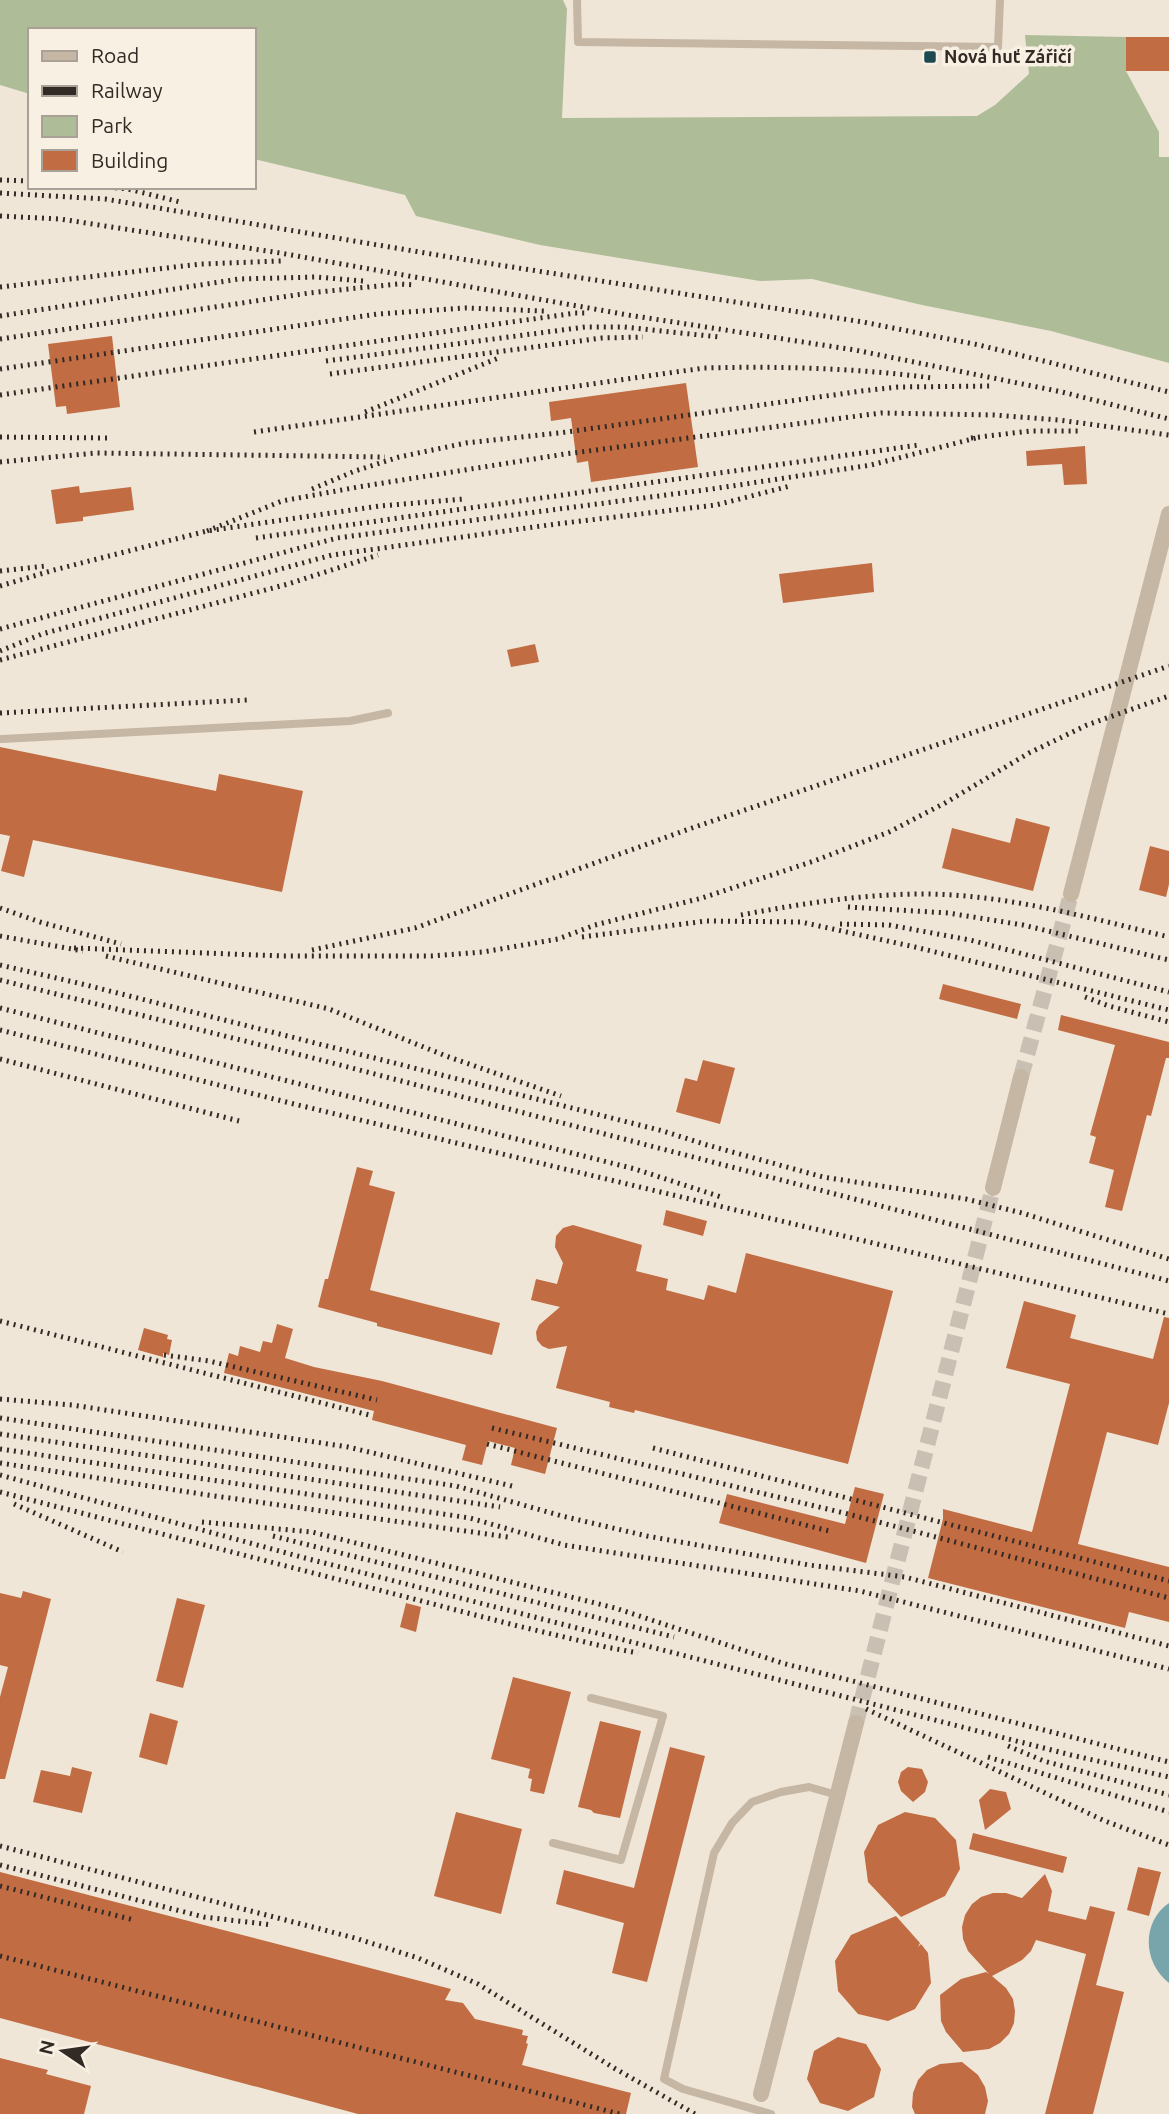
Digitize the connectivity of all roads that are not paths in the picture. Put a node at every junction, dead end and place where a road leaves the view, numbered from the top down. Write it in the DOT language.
graph roads {
  1 [pos="577,0"];
  2 [pos="1000,0"];
  3 [pos="1169,514"];
  4 [pos="388,713"];
  5 [pos="2,739"];
  6 [pos="1071,894"];
  7 [pos="1021,1077"];
  8 [pos="993,1188"];
  9 [pos="592,1698"];
  10 [pos="856,1723"];
  11 [pos="837,1795"];
  12 [pos="554,1843"];
  13 [pos="761,2094"];
  14 [pos="771,2114"];
  1 -- 2 [label="lane"];
  3 -- 6 [label="street"];
  4 -- 5 [label="lane"];
  7 -- 8 [label="street"];
  9 -- 12 [label="lane"];
  10 -- 11 [label="street"];
  11 -- 13 [label="street"];
  11 -- 14 [label="lane"];
}
